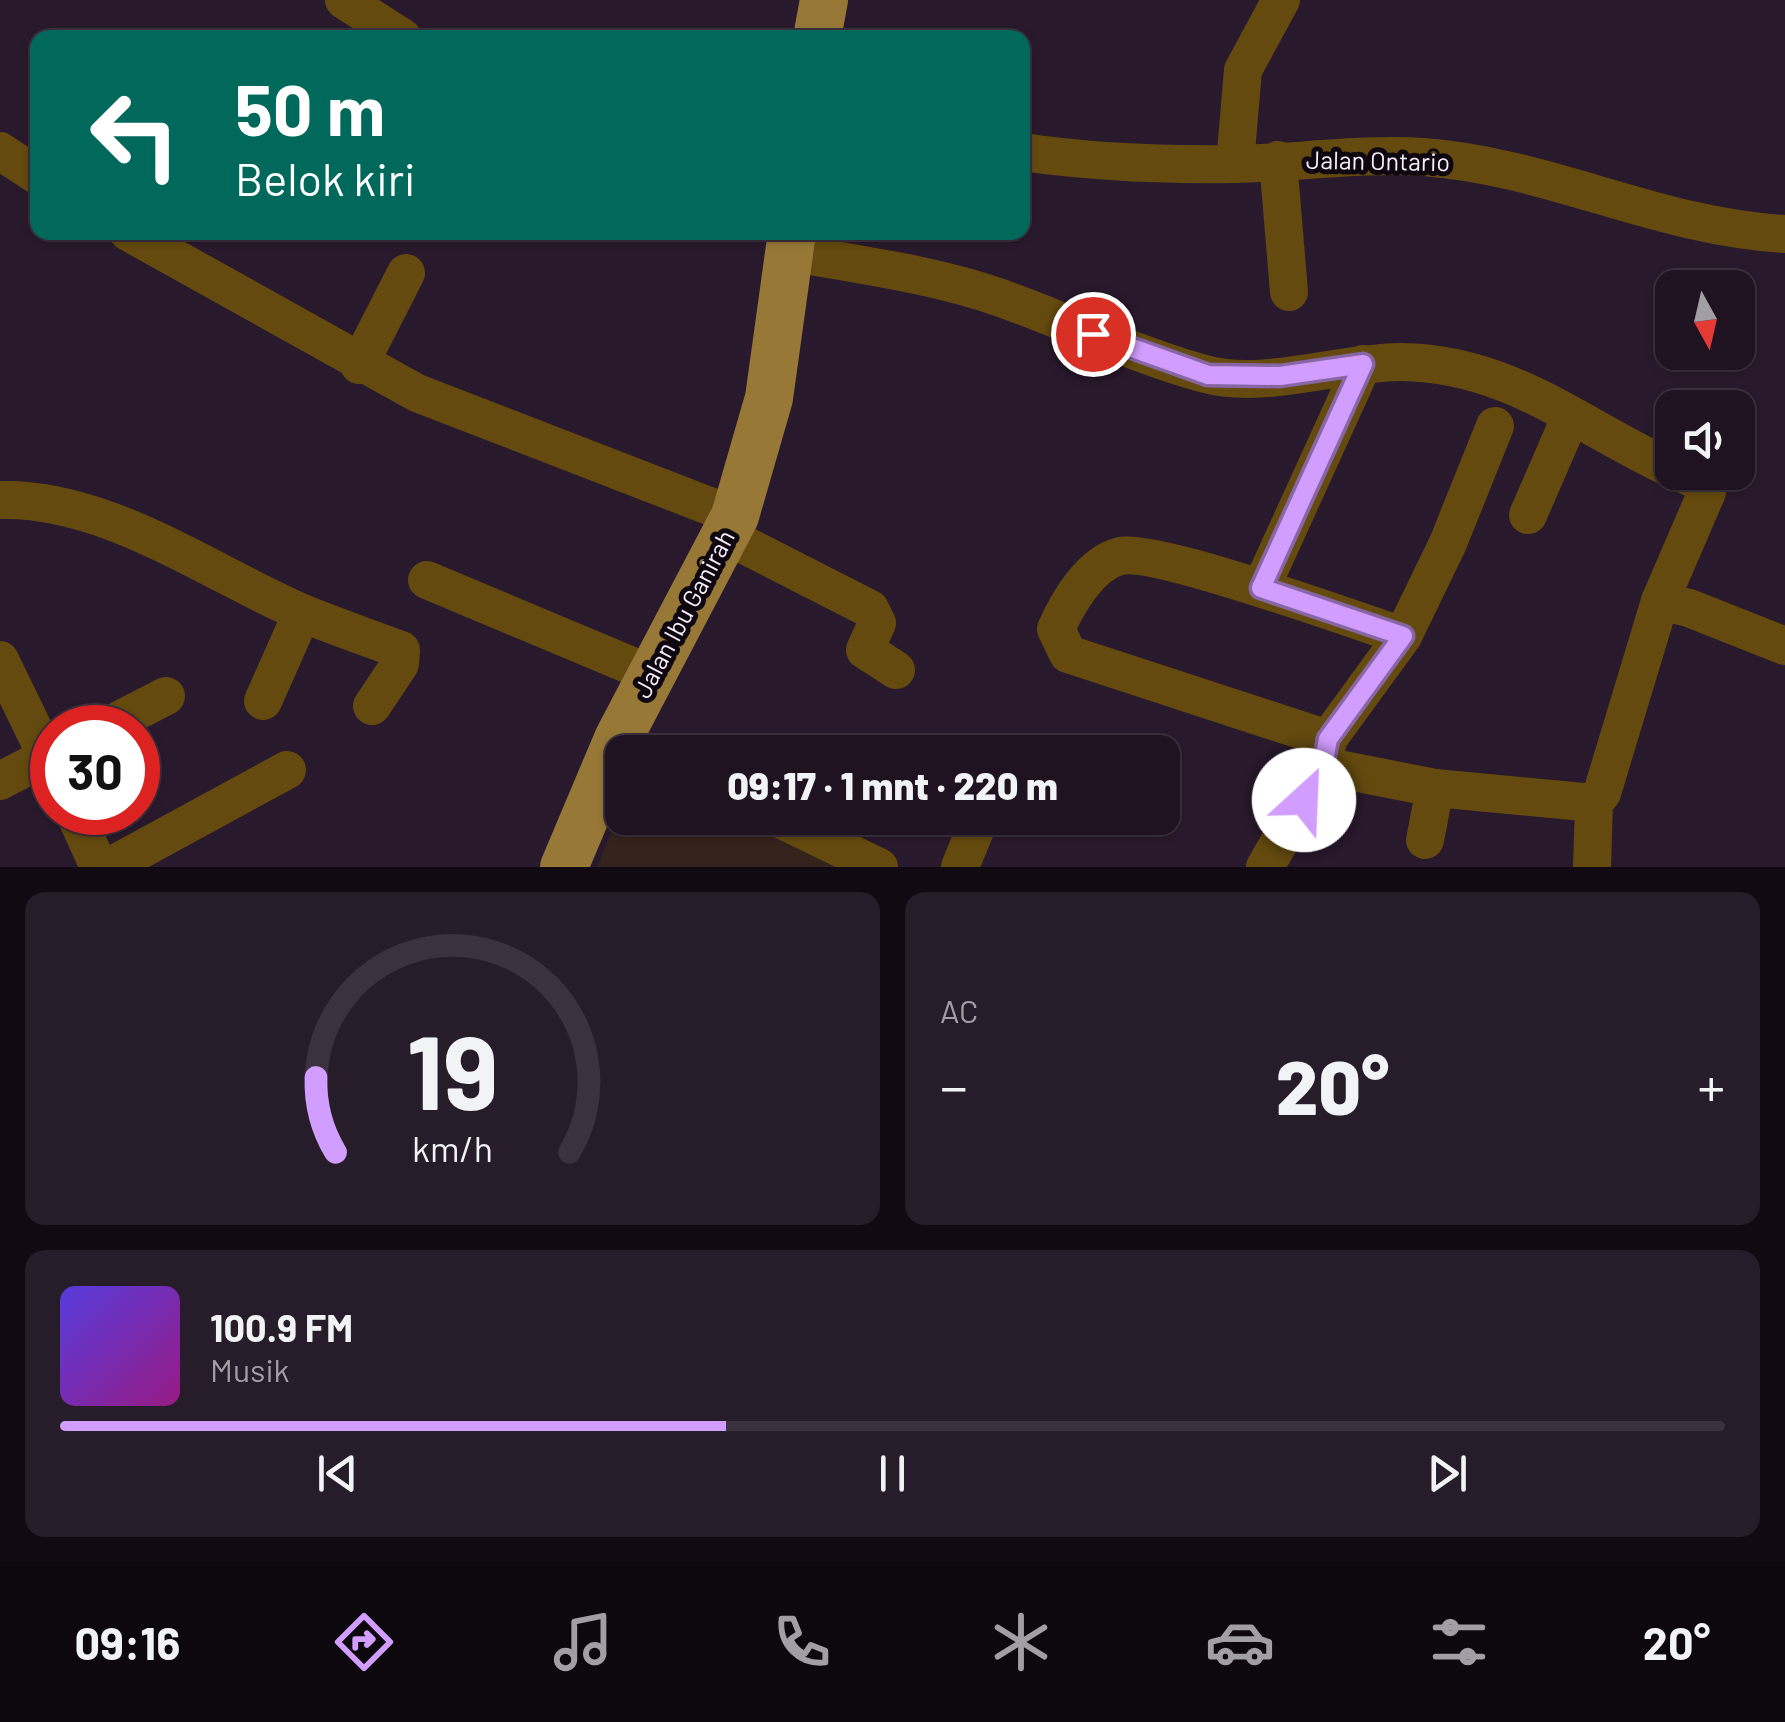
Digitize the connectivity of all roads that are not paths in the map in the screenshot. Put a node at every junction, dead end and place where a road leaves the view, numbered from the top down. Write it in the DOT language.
graph roads {
  1 [pos="344,0"];
  2 [pos="824,0"];
  3 [pos="1281,0"];
  4 [pos="391,30"];
  5 [pos="819,30"];
  6 [pos="0,151"];
  7 [pos="1030,152"];
  8 [pos="1278,160"];
  9 [pos="1235,164"];
  10 [pos="30,171"];
  11 [pos="1785,234"];
  12 [pos="143,240"];
  13 [pos="791,242"];
  14 [pos="406,274"];
  15 [pos="1289,292"];
  16 [pos="1363,364"];
  17 [pos="359,365"];
  18 [pos="1571,416"];
  19 [pos="1495,426"];
  20 [pos="1655,460"];
  21 [pos="1706,490"];
  22 [pos="0,500"];
  23 [pos="1528,515"];
  24 [pos="731,526"];
  25 [pos="427,580"];
  26 [pos="1261,588"];
  27 [pos="1660,601"];
  28 [pos="302,613"];
  29 [pos="1403,636"];
  30 [pos="1785,646"];
  31 [pos="0,660"];
  32 [pos="896,670"];
  33 [pos="651,674"];
  34 [pos="166,696"];
  35 [pos="264,701"];
  36 [pos="149,705"];
  37 [pos="372,706"];
  38 [pos="30,718"];
  39 [pos="634,735"];
  40 [pos="1326,753"];
  41 [pos="30,768"];
  42 [pos="287,770"];
  43 [pos="0,781"];
  44 [pos="1435,788"];
  45 [pos="605,793"];
  46 [pos="1594,802"];
  47 [pos="84,835"];
  48 [pos="813,835"];
  49 [pos="973,835"];
  50 [pos="1425,840"];
  51 [pos="128,863"];
  52 [pos="99,867"];
  53 [pos="564,867"];
  54 [pos="879,867"];
  55 [pos="960,867"];
  56 [pos="1265,867"];
  57 [pos="1592,867"];
  1 -- 4 [label="street"];
  2 -- 5 [label="main road"];
  3 -- 9 [label="street"];
  6 -- 10 [label="street"];
  7 -- 9 [label="street, Jalan Ontario"];
  8 -- 9 [label="street, Jalan Ontario"];
  8 -- 11 [label="street, Jalan Ontario"];
  8 -- 15 [label="street"];
  12 -- 17 [label="street"];
  13 -- 16 [label="street"];
  13 -- 24 [label="main road, Jalan Ibu Ganirah"];
  14 -- 17 [label="street"];
  16 -- 18 [label="street"];
  16 -- 26 [label="street"];
  17 -- 24 [label="street"];
  18 -- 20 [label="street"];
  18 -- 23 [label="street"];
  19 -- 29 [label="street"];
  21 -- 27 [label="street"];
  22 -- 28 [label="street"];
  24 -- 32 [label="street"];
  24 -- 33 [label="main road, Jalan Ibu Ganirah"];
  25 -- 33 [label="street"];
  26 -- 29 [label="street"];
  26 -- 40 [label="street"];
  27 -- 30 [label="street"];
  27 -- 46 [label="street"];
  28 -- 35 [label="street"];
  28 -- 37 [label="street"];
  29 -- 40 [label="street"];
  31 -- 38 [label="street"];
  33 -- 39 [label="main road, Jalan Ibu Ganirah"];
  34 -- 36 [label="street"];
  40 -- 44 [label="street"];
  40 -- 56 [label="street"];
  41 -- 43 [label="street"];
  42 -- 51 [label="street"];
  44 -- 46 [label="street"];
  44 -- 50 [label="street"];
  45 -- 53 [label="main road, Jalan Ibu Ganirah"];
  46 -- 57 [label="street"];
  47 -- 52 [label="street"];
  48 -- 54 [label="street"];
  49 -- 55 [label="street"];
}
